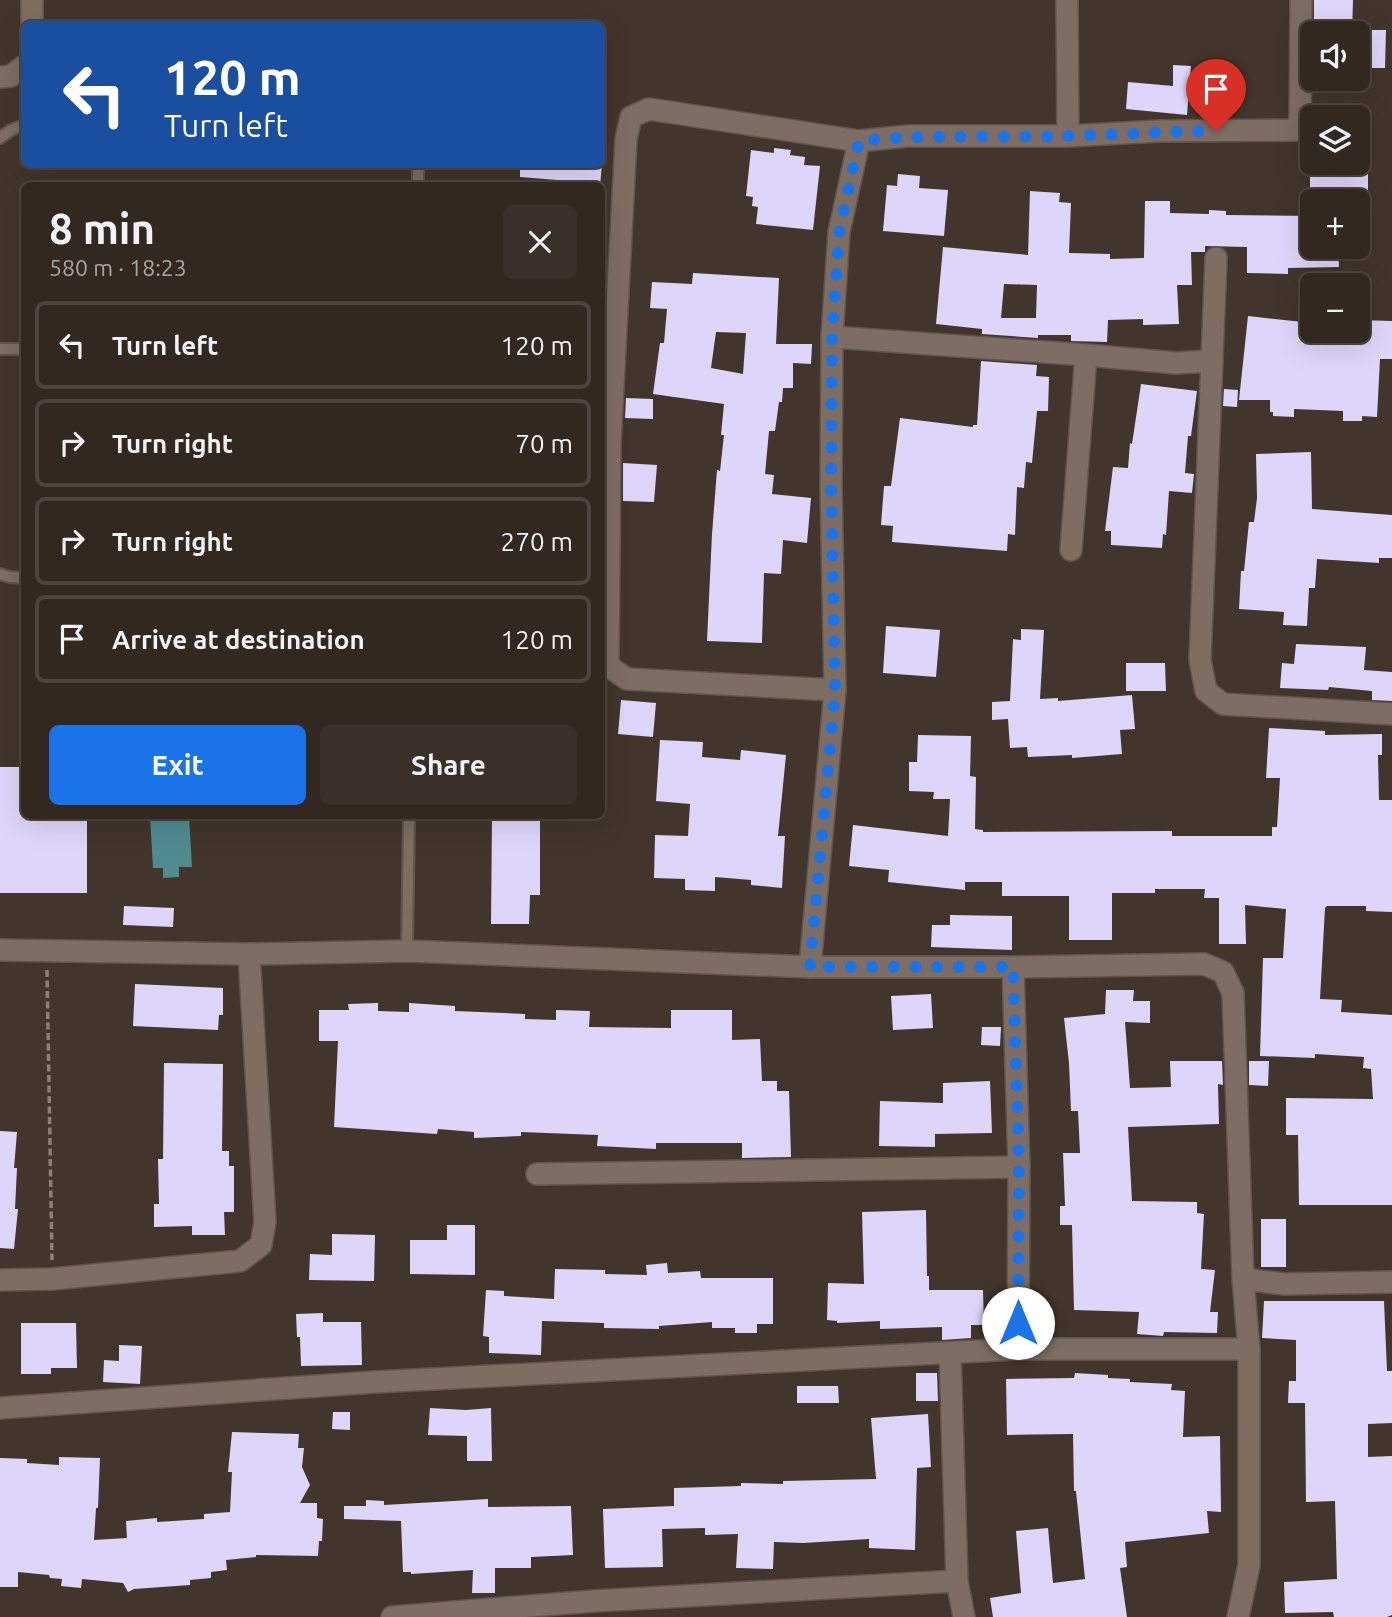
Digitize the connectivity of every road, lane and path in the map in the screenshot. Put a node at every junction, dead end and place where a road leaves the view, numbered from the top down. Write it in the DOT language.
graph roads {
  1 [pos="32,0"];
  2 [pos="1067,0"];
  3 [pos="1301,0"];
  4 [pos="32,21"];
  5 [pos="21,68"];
  6 [pos="0,77"];
  7 [pos="21,126"];
  8 [pos="1068,136"];
  9 [pos="0,138"];
  10 [pos="859,141"];
  11 [pos="1216,258"];
  12 [pos="832,337"];
  13 [pos="0,349"];
  14 [pos="21,349"];
  15 [pos="1086,355"];
  16 [pos="1212,361"];
  17 [pos="1070,550"];
  18 [pos="0,574"];
  19 [pos="21,578"];
  20 [pos="835,690"];
  21 [pos="1392,714"];
  22 [pos="409,819"];
  23 [pos="0,950"];
  24 [pos="47,951"];
  25 [pos="407,951"];
  26 [pos="250,954"];
  27 [pos="810,967"];
  28 [pos="1013,967"];
  29 [pos="1019,1167"];
  30 [pos="537,1174"];
  31 [pos="52,1279"];
  32 [pos="1243,1279"];
  33 [pos="0,1280"];
  34 [pos="1392,1282"];
  35 [pos="1018,1349"];
  36 [pos="1249,1349"];
  37 [pos="950,1353"];
  38 [pos="0,1408"];
  39 [pos="957,1581"];
  40 [pos="392,1617"];
  41 [pos="964,1617"];
  42 [pos="1238,1617"];
  1 -- 4 [label="street"];
  2 -- 8 [label="street"];
  3 -- 8 [label="street"];
  5 -- 6 [label="street"];
  7 -- 9 [label="lane"];
  8 -- 10 [label="street"];
  10 -- 12 [label="street"];
  10 -- 20 [label="street"];
  11 -- 16 [label="street"];
  12 -- 15 [label="street"];
  12 -- 20 [label="street"];
  13 -- 14 [label="lane"];
  15 -- 16 [label="street"];
  15 -- 17 [label="street"];
  16 -- 21 [label="street"];
  18 -- 19 [label="lane"];
  20 -- 27 [label="street"];
  22 -- 25 [label="lane"];
  23 -- 24 [label="street"];
  24 -- 26 [label="street"];
  24 -- 31 [label="path"];
  25 -- 26 [label="street"];
  25 -- 27 [label="street"];
  26 -- 31 [label="street"];
  27 -- 28 [label="street"];
  28 -- 29 [label="street"];
  28 -- 32 [label="street"];
  29 -- 30 [label="street"];
  29 -- 35 [label="street"];
  31 -- 33 [label="street"];
  32 -- 34 [label="street"];
  32 -- 36 [label="street"];
  35 -- 36 [label="street"];
  35 -- 37 [label="street"];
  36 -- 42 [label="street"];
  37 -- 38 [label="street"];
  37 -- 39 [label="street"];
  39 -- 40 [label="street"];
  39 -- 41 [label="street"];
}
